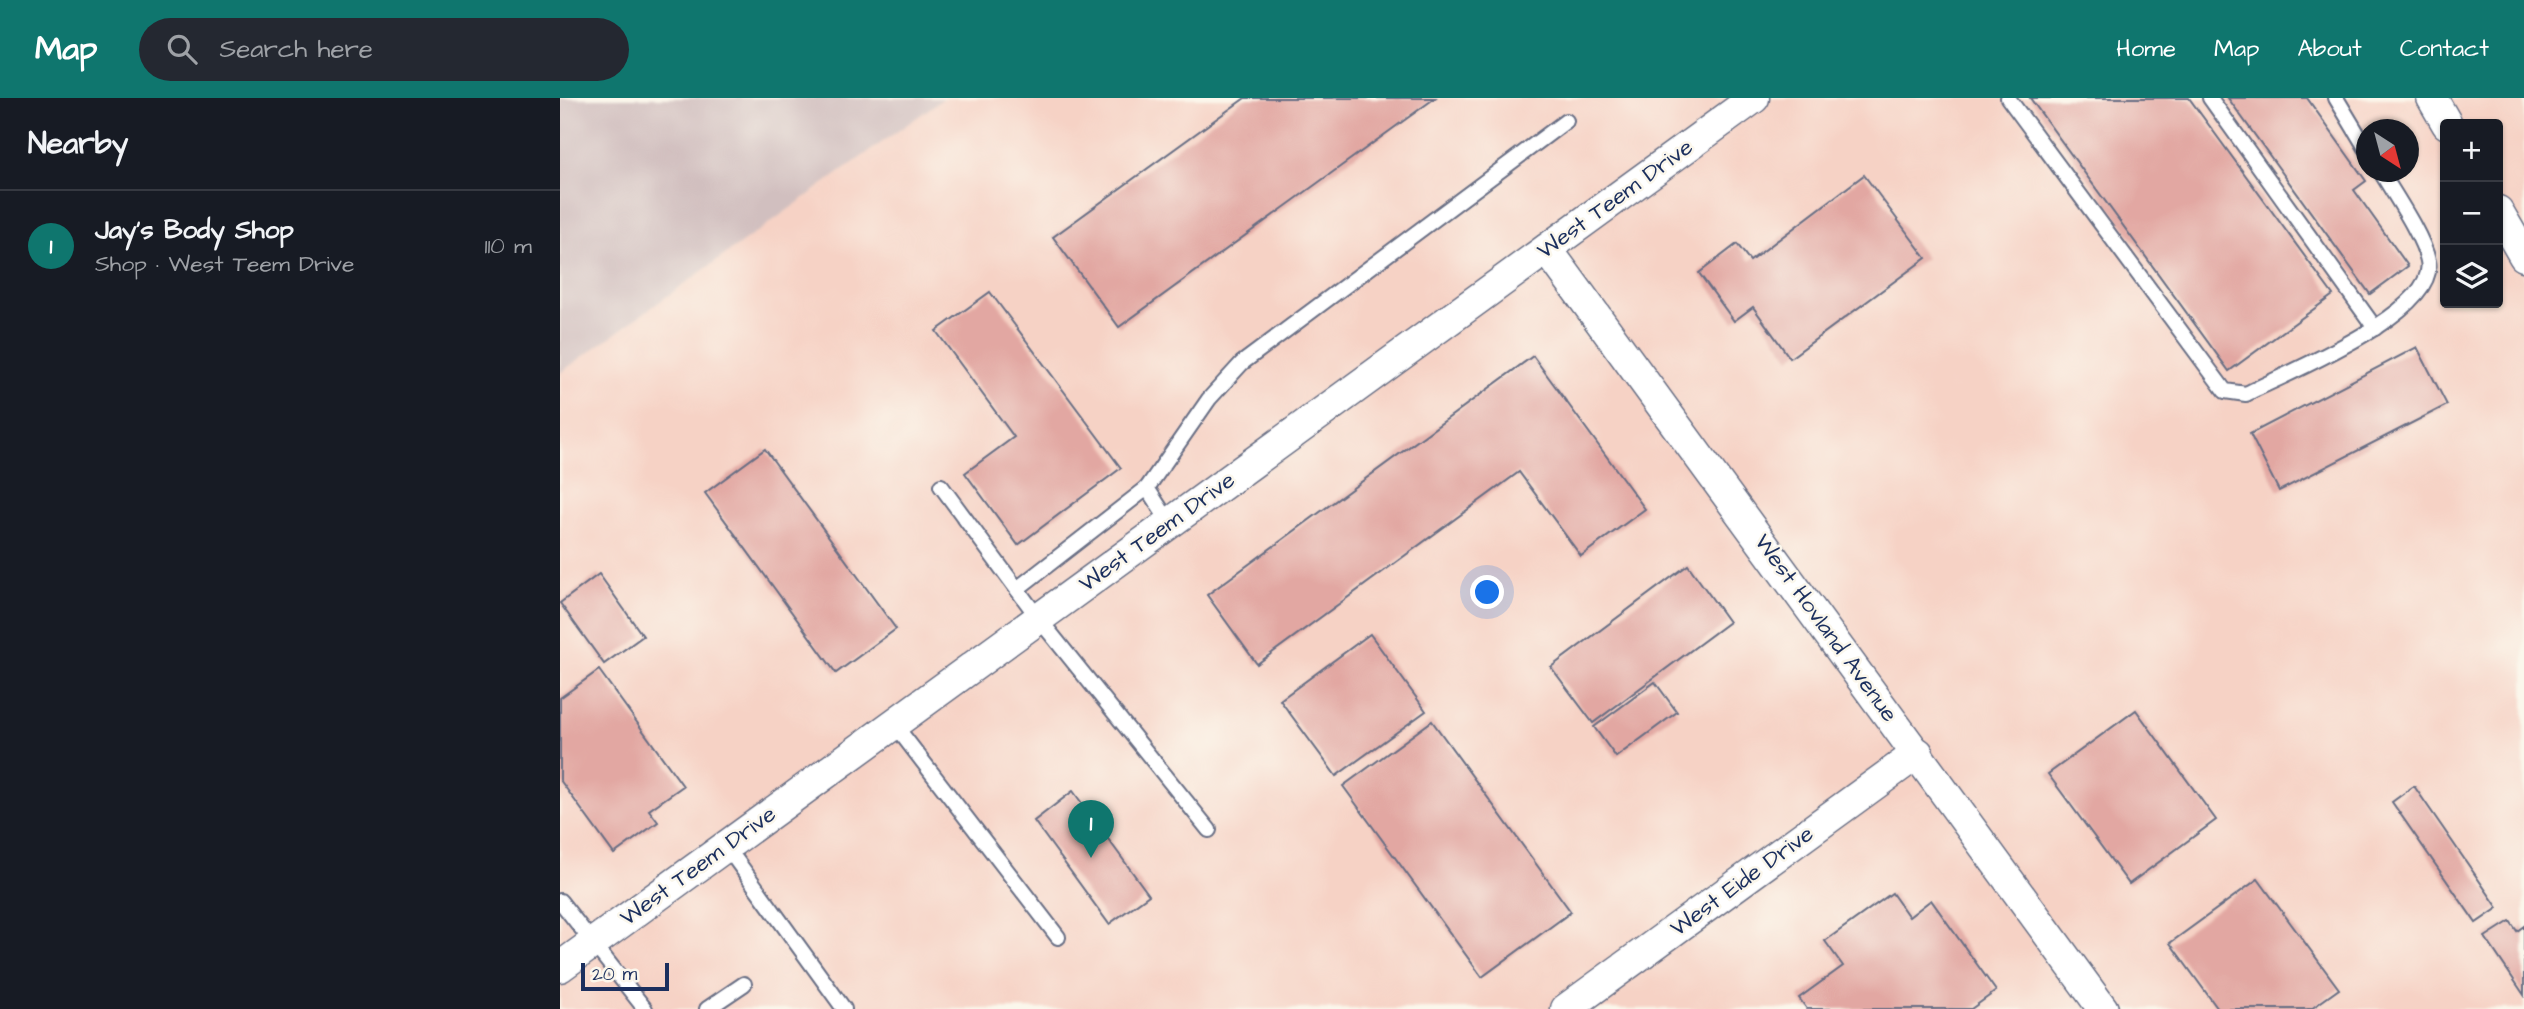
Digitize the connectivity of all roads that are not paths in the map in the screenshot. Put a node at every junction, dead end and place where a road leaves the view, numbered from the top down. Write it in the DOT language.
graph roads {
  1 [pos="1754,98"];
  2 [pos="2008,98"];
  3 [pos="2210,98"];
  4 [pos="2336,98"];
  5 [pos="2432,98"];
  6 [pos="2444,119"];
  7 [pos="1566,121"];
  8 [pos="2356,130"];
  9 [pos="2387,182"];
  10 [pos="2503,220"];
  11 [pos="1547,249"];
  12 [pos="2524,256"];
  13 [pos="2375,328"];
  14 [pos="941,486"];
  15 [pos="1147,488"];
  16 [pos="1169,522"];
  17 [pos="1017,589"];
  18 [pos="1039,619"];
  19 [pos="894,724"];
  20 [pos="1918,753"];
  21 [pos="1209,830"];
  22 [pos="726,846"];
  23 [pos="560,901"];
  24 [pos="1058,937"];
  25 [pos="592,944"];
  26 [pos="560,967"];
  27 [pos="744,984"];
  28 [pos="645,1009"];
  29 [pos="707,1009"];
  30 [pos="844,1009"];
  31 [pos="1566,1009"];
  32 [pos="2103,1009"];
  1 -- 11 [label="street, West Teem Drive"];
  2 -- 13 [label="lane"];
  3 -- 13 [label="lane"];
  4 -- 8 [label="lane"];
  5 -- 6 [label="street"];
  7 -- 15 [label="lane"];
  9 -- 13 [label="lane"];
  10 -- 12 [label="street"];
  11 -- 16 [label="street, West Teem Drive"];
  11 -- 20 [label="street, West Hovland Avenue"];
  14 -- 17 [label="lane"];
  15 -- 16 [label="lane"];
  15 -- 17 [label="lane"];
  16 -- 18 [label="street, West Teem Drive"];
  17 -- 18 [label="lane"];
  18 -- 19 [label="street, West Teem Drive"];
  18 -- 21 [label="lane"];
  19 -- 22 [label="street, West Teem Drive"];
  19 -- 24 [label="lane"];
  20 -- 31 [label="street, West Eide Drive"];
  20 -- 32 [label="street, West Hovland Avenue"];
  22 -- 25 [label="street, West Teem Drive"];
  22 -- 30 [label="lane"];
  23 -- 25 [label="lane"];
  25 -- 26 [label="street, West Teem Drive"];
  25 -- 28 [label="lane"];
  27 -- 29 [label="lane"];
}
